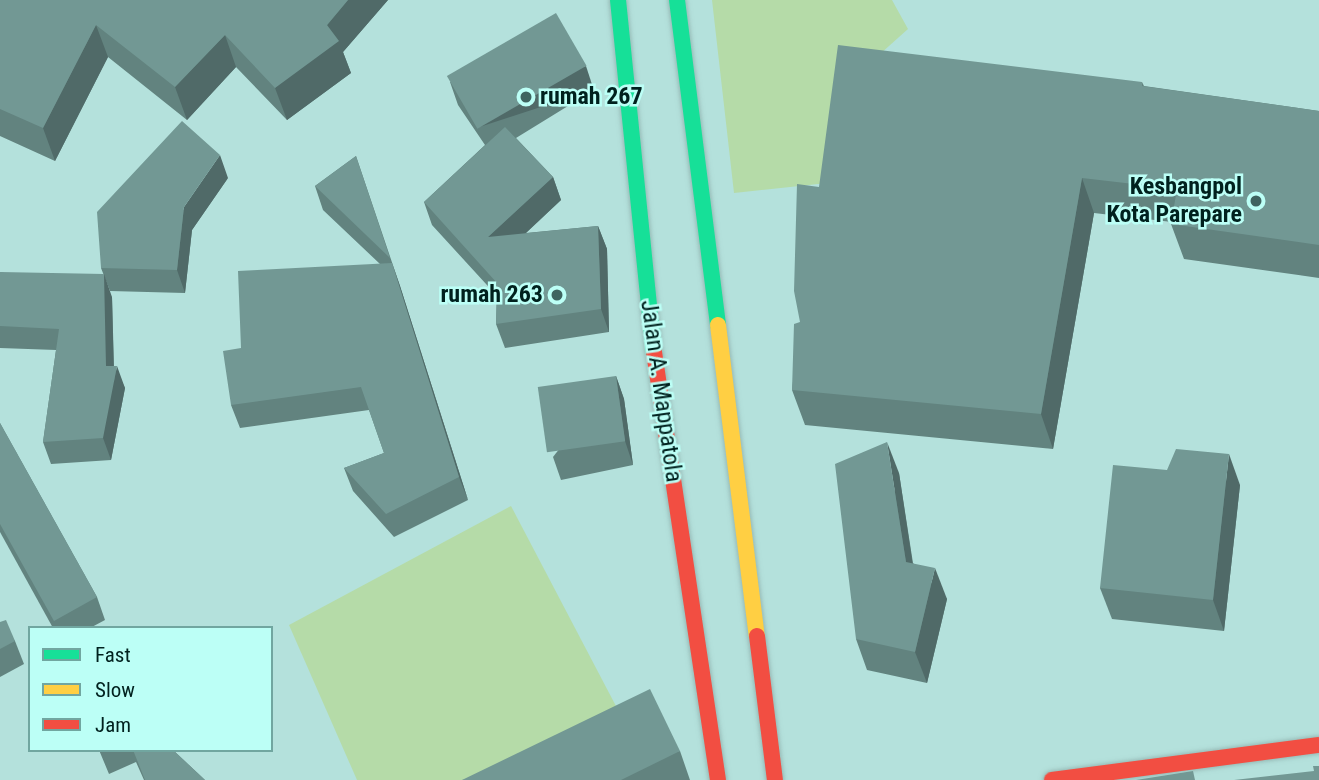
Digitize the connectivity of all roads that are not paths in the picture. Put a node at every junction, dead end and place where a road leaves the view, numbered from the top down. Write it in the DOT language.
graph roads {
  1 [pos="618,0"];
  2 [pos="677,0"];
  3 [pos="1319,746"];
  4 [pos="718,780"];
  5 [pos="775,780"];
  6 [pos="1052,780"];
  1 -- 4 [label="street, Jalan A. Mappatola"];
  2 -- 5 [label="street"];
  3 -- 6 [label="street"];
}
